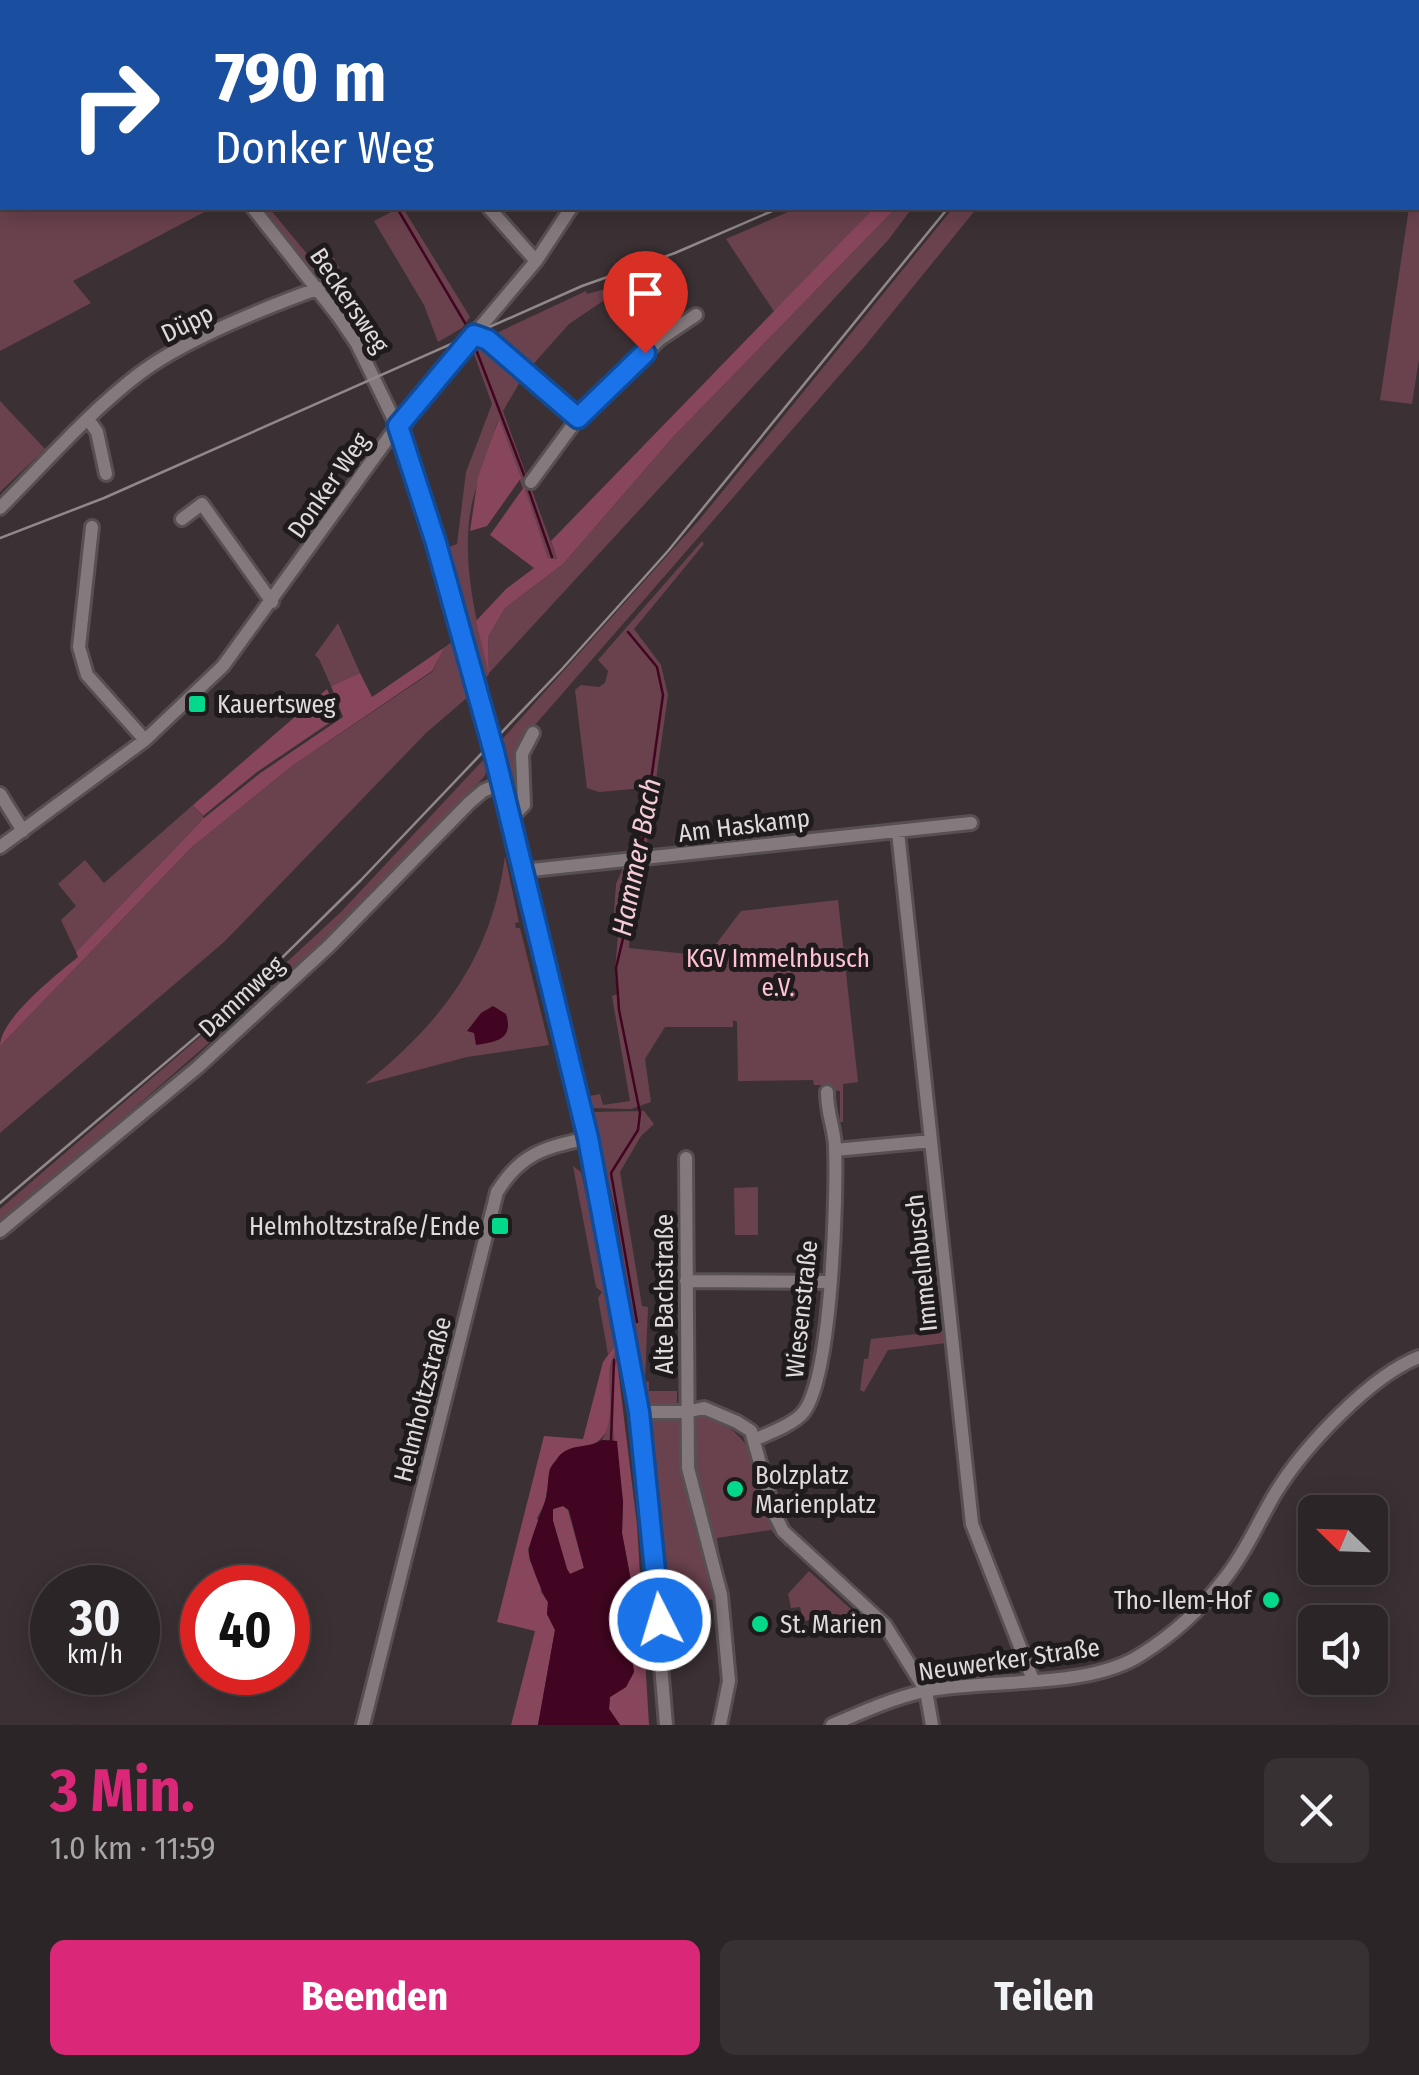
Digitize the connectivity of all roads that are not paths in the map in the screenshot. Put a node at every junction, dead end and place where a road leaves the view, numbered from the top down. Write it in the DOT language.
graph roads {
  1 [pos="255,210"];
  2 [pos="491,210"];
  3 [pos="570,210"];
  4 [pos="536,261"];
  5 [pos="319,288"];
  6 [pos="696,315"];
  7 [pos="474,335"];
  8 [pos="578,418"];
  9 [pos="88,420"];
  10 [pos="398,426"];
  11 [pos="106,474"];
  12 [pos="531,482"];
  13 [pos="0,508"];
  14 [pos="182,519"];
  15 [pos="92,527"];
  16 [pos="272,602"];
  17 [pos="533,733"];
  18 [pos="145,740"];
  19 [pos="502,784"];
  20 [pos="0,794"];
  21 [pos="510,819"];
  22 [pos="971,823"];
  23 [pos="23,831"];
  24 [pos="898,832"];
  25 [pos="0,847"];
  26 [pos="522,872"];
  27 [pos="827,1092"];
  28 [pos="588,1138"];
  29 [pos="931,1141"];
  30 [pos="835,1150"];
  31 [pos="686,1158"];
  32 [pos="0,1231"];
  33 [pos="686,1280"];
  34 [pos="829,1282"];
  35 [pos="1419,1357"];
  36 [pos="639,1412"];
  37 [pos="686,1412"];
  38 [pos="754,1440"];
  39 [pos="1033,1680"];
  40 [pos="926,1691"];
  41 [pos="363,1725"];
  42 [pos="666,1725"];
  43 [pos="720,1725"];
  44 [pos="832,1725"];
  45 [pos="932,1725"];
  1 -- 5 [label="street, Beckersweg"];
  2 -- 4 [label="street"];
  3 -- 4 [label="street, Donker Weg"];
  4 -- 7 [label="street, Donker Weg"];
  5 -- 9 [label="street, Düpp"];
  5 -- 10 [label="street, Beckersweg"];
  6 -- 8 [label="street"];
  7 -- 8 [label="street"];
  7 -- 10 [label="street, Donker Weg"];
  8 -- 12 [label="street"];
  9 -- 11 [label="street"];
  9 -- 13 [label="street, Düpp"];
  10 -- 16 [label="street, Donker Weg"];
  10 -- 19 [label="street, Beckersweg"];
  14 -- 16 [label="street"];
  15 -- 18 [label="street"];
  16 -- 18 [label="street, Donker Weg"];
  17 -- 21 [label="street"];
  18 -- 23 [label="street, Donker Weg"];
  19 -- 21 [label="street, Beckersweg"];
  19 -- 32 [label="street, Dammweg"];
  20 -- 23 [label="street"];
  21 -- 26 [label="street, Beckersweg"];
  22 -- 24 [label="street, Am Haskamp"];
  23 -- 25 [label="street, Donker Weg"];
  24 -- 26 [label="street, Am Haskamp"];
  24 -- 29 [label="street, Immelnbusch"];
  26 -- 28 [label="street, Beckersweg"];
  27 -- 30 [label="street, Wiesenstraße"];
  28 -- 36 [label="street, Beckersweg"];
  28 -- 41 [label="street, Helmholtzstraße"];
  29 -- 30 [label="street"];
  29 -- 39 [label="street, Immelnbusch"];
  30 -- 34 [label="street, Wiesenstraße"];
  31 -- 33 [label="street, Alte Bachstraße"];
  33 -- 34 [label="street"];
  33 -- 37 [label="street, Alte Bachstraße"];
  34 -- 38 [label="street, Wiesenstraße"];
  35 -- 39 [label="street, Neuwerker Straße"];
  36 -- 37 [label="street"];
  36 -- 42 [label="street, Beckersweg"];
  37 -- 38 [label="street"];
  37 -- 43 [label="street, Alte Bachstraße"];
  38 -- 40 [label="street"];
  39 -- 40 [label="street, Neuwerker Straße"];
  40 -- 44 [label="street, Neuwerker Straße"];
  40 -- 45 [label="street"];
}
